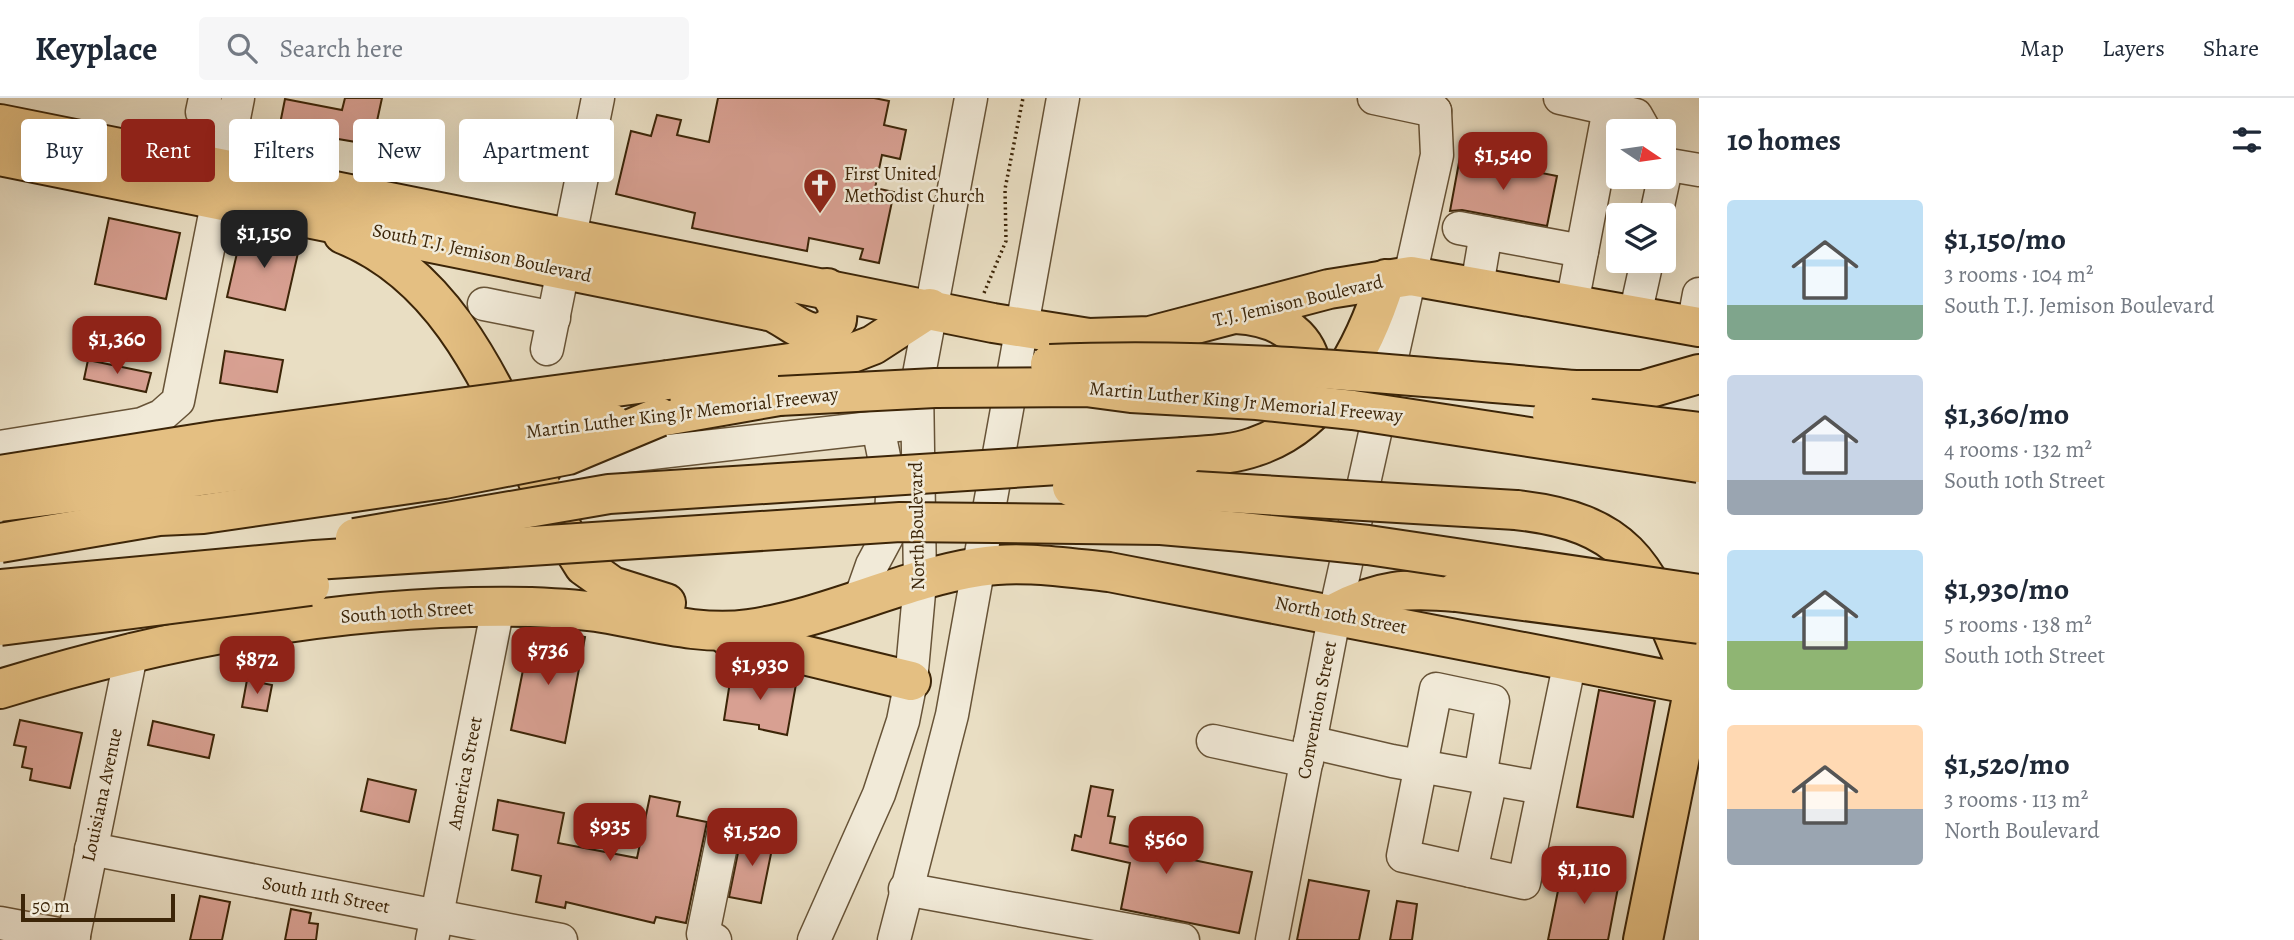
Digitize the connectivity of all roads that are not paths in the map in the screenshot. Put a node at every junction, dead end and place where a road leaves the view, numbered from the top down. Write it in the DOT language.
graph roads {
  1 [pos="205,98"];
  2 [pos="598,98"];
  3 [pos="971,98"];
  4 [pos="1063,98"];
  5 [pos="1374,98"];
  6 [pos="1560,98"];
  7 [pos="1436,104"];
  8 [pos="236,108"];
  9 [pos="1609,109"];
  10 [pos="1638,119"];
  11 [pos="0,124"];
  12 [pos="0,156"];
  13 [pos="1676,166"];
  14 [pos="1699,170"];
  15 [pos="220,184"];
  16 [pos="298,216"];
  17 [pos="1582,251"];
  18 [pos="567,253"];
  19 [pos="1644,273"];
  20 [pos="1399,278"];
  21 [pos="1478,286"];
  22 [pos="1572,303"];
  23 [pos="484,304"];
  24 [pos="979,306"];
  25 [pos="930,308"];
  26 [pos="1236,314"];
  27 [pos="1635,315"];
  28 [pos="1697,316"];
  29 [pos="554,318"];
  30 [pos="1021,327"];
  31 [pos="547,349"];
  32 [pos="1699,374"];
  33 [pos="779,396"];
  34 [pos="1353,410"];
  35 [pos="659,417"];
  36 [pos="1298,422"];
  37 [pos="915,423"];
  38 [pos="878,427"];
  39 [pos="1699,432"];
  40 [pos="0,447"];
  41 [pos="1699,463"];
  42 [pos="0,475"];
  43 [pos="0,502"];
  44 [pos="551,505"];
  45 [pos="900,522"];
  46 [pos="648,539"];
  47 [pos="0,543"];
  48 [pos="574,551"];
  49 [pos="980,566"];
  50 [pos="203,571"];
  51 [pos="920,582"];
  52 [pos="0,589"];
  53 [pos="1699,594"];
  54 [pos="860,599"];
  55 [pos="498,607"];
  56 [pos="580,610"];
  57 [pos="1335,613"];
  58 [pos="804,616"];
  59 [pos="1699,624"];
  60 [pos="0,626"];
  61 [pos="703,630"];
  62 [pos="132,650"];
  63 [pos="1570,661"];
  64 [pos="1698,678"];
  65 [pos="911,681"];
  66 [pos="0,689"];
  67 [pos="1213,741"];
  68 [pos="1690,750"];
  69 [pos="1309,752"];
  70 [pos="1420,766"];
  71 [pos="1485,778"];
  72 [pos="1544,788"];
  73 [pos="725,826"];
  74 [pos="91,849"];
  75 [pos="1471,872"];
  76 [pos="905,890"];
  77 [pos="0,923"];
  78 [pos="435,928"];
  79 [pos="73,938"];
  80 [pos="561,940"];
  81 [pos="715,940"];
  82 [pos="814,940"];
  83 [pos="894,940"];
  84 [pos="1183,940"];
  85 [pos="1272,940"];
  86 [pos="1643,940"];
  1 -- 8 [label="street"];
  2 -- 18 [label="street"];
  3 -- 25 [label="street, North Boulevard"];
  4 -- 30 [label="street"];
  5 -- 7 [label="street"];
  6 -- 9 [label="street"];
  7 -- 20 [label="street, Convention Street"];
  8 -- 15 [label="street"];
  9 -- 10 [label="street"];
  9 -- 17 [label="street"];
  11 -- 15 [label="main road, South T.J. Jemison Boulevard"];
  12 -- 15 [label="main road, South T.J. Jemison Boulevard"];
  13 -- 14 [label="street"];
  15 -- 16 [label="main road, South T.J. Jemison Boulevard"];
  15 -- 18 [label="main road, South T.J. Jemison Boulevard"];
  15 -- 40 [label="street"];
  16 -- 18 [label="main road, South T.J. Jemison Boulevard"];
  16 -- 44 [label="main road"];
  17 -- 21 [label="street"];
  17 -- 22 [label="street"];
  18 -- 25 [label="main road, South T.J. Jemison Boulevard"];
  18 -- 29 [label="street"];
  19 -- 27 [label="street"];
  20 -- 21 [label="main road, T.J. Jemison Boulevard"];
  20 -- 26 [label="main road, T.J. Jemison Boulevard"];
  20 -- 36 [label="main road"];
  20 -- 57 [label="street, Convention Street"];
  21 -- 22 [label="main road, T.J. Jemison Boulevard"];
  22 -- 27 [label="main road, T.J. Jemison Boulevard"];
  23 -- 29 [label="street"];
  24 -- 25 [label="main road, South T.J. Jemison Boulevard"];
  24 -- 30 [label="main road, T.J. Jemison Boulevard"];
  25 -- 37 [label="street, North Boulevard"];
  25 -- 42 [label="main road, bridge"];
  26 -- 30 [label="main road, T.J. Jemison Boulevard"];
  26 -- 36 [label="main road"];
  27 -- 28 [label="main road, T.J. Jemison Boulevard"];
  29 -- 31 [label="street"];
  30 -- 49 [label="street"];
  32 -- 33 [label="main road, bridge"];
  33 -- 34 [label="main road, Martin Luther King Jr Memorial Freeway, bridge"];
  33 -- 35 [label="main road, Martin Luther King Jr Memorial Freeway"];
  34 -- 39 [label="main road, bridge"];
  34 -- 41 [label="main road, Martin Luther King Jr Memorial Freeway, bridge"];
  35 -- 43 [label="main road, Martin Luther King Jr Memorial Freeway, bridge"];
  35 -- 47 [label="main road, bridge"];
  36 -- 50 [label="main road, bridge"];
  37 -- 38 [label="street"];
  37 -- 51 [label="street, North Boulevard"];
  38 -- 44 [label="street"];
  38 -- 54 [label="street"];
  44 -- 48 [label="main road"];
  45 -- 46 [label="main road, bridge"];
  45 -- 53 [label="main road, bridge"];
  45 -- 64 [label="main road, bridge"];
  46 -- 50 [label="main road, bridge"];
  46 -- 60 [label="main road, bridge"];
  48 -- 56 [label="main road"];
  48 -- 58 [label="main road"];
  49 -- 51 [label="main road, South 10th Street"];
  49 -- 57 [label="main road, North 10th Street"];
  49 -- 76 [label="street"];
  50 -- 52 [label="main road, bridge"];
  51 -- 54 [label="main road, South 10th Street"];
  51 -- 65 [label="street, North Boulevard"];
  54 -- 58 [label="main road, South 10th Street"];
  55 -- 56 [label="main road, South 10th Street"];
  55 -- 62 [label="main road, South 10th Street"];
  55 -- 78 [label="street, America Street"];
  56 -- 61 [label="main road, South 10th Street"];
  57 -- 59 [label="main road, bridge"];
  57 -- 63 [label="main road, North 10th Street"];
  57 -- 69 [label="street, Convention Street"];
  58 -- 61 [label="main road, South 10th Street"];
  61 -- 65 [label="main road"];
  62 -- 66 [label="main road, South 10th Street"];
  62 -- 74 [label="street, Louisiana Avenue"];
  63 -- 64 [label="main road, North 10th Street"];
  63 -- 72 [label="street"];
  64 -- 68 [label="main road"];
  65 -- 82 [label="street, North Boulevard"];
  67 -- 69 [label="street"];
  68 -- 86 [label="main road"];
  69 -- 70 [label="street"];
  69 -- 85 [label="street, Convention Street"];
  70 -- 71 [label="street"];
  70 -- 71 [label="street"];
  70 -- 75 [label="street"];
  71 -- 72 [label="street"];
  71 -- 75 [label="street"];
  72 -- 75 [label="street"];
  73 -- 81 [label="street"];
  74 -- 78 [label="street, South 11th Street"];
  74 -- 79 [label="street, Louisiana Avenue"];
  76 -- 83 [label="street"];
  76 -- 84 [label="street"];
  77 -- 79 [label="street"];
  78 -- 80 [label="street, South 11th Street"];
}
